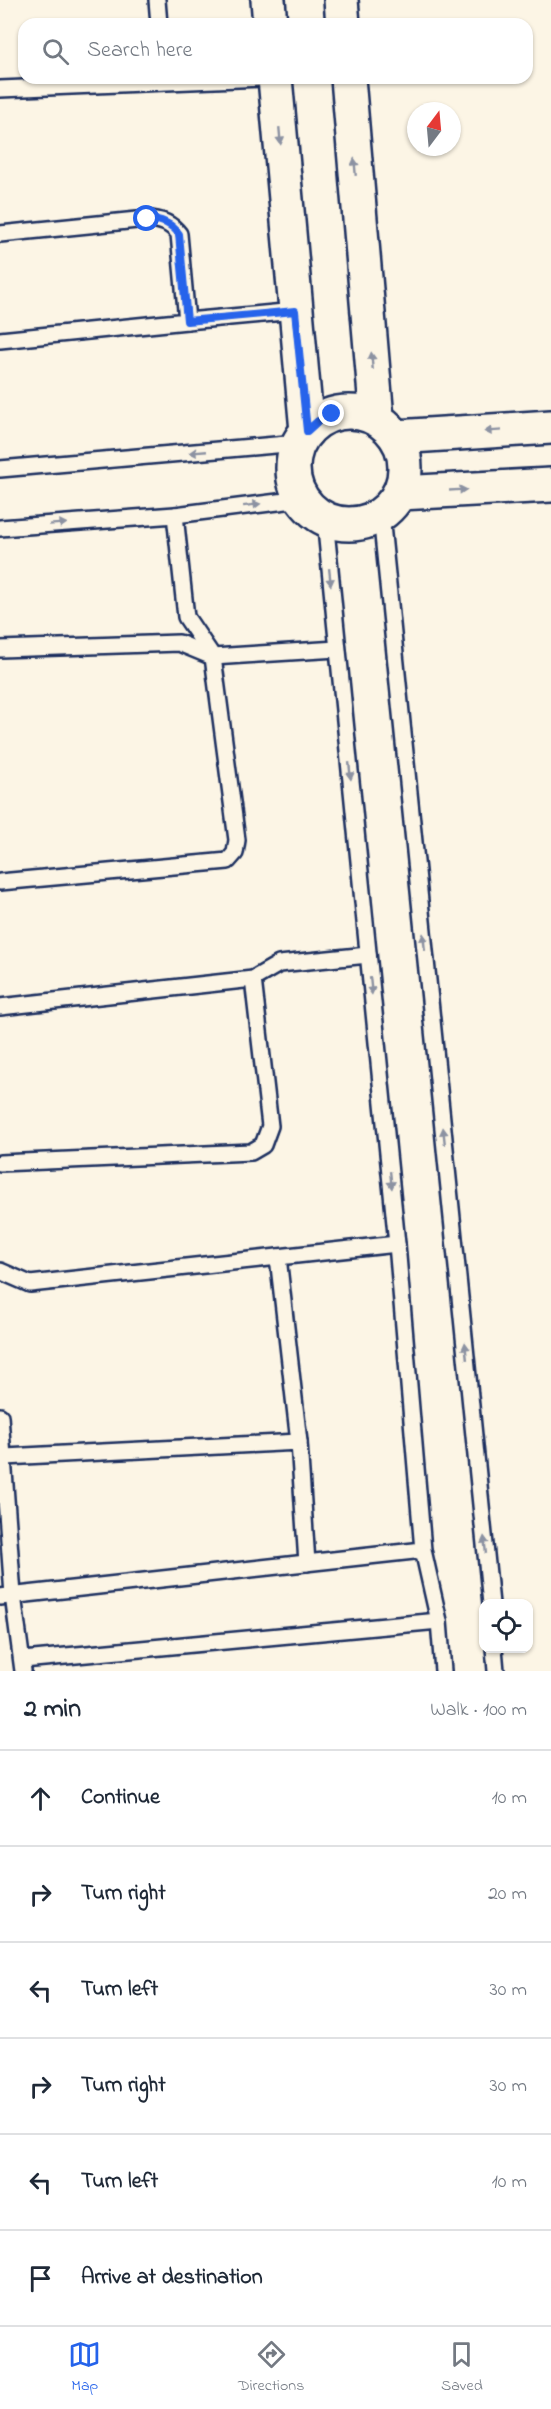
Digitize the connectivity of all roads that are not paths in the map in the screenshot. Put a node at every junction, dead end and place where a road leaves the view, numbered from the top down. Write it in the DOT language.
graph roads {
  1 [pos="157,0"];
  2 [pos="268,0"];
  3 [pos="341,0"];
  4 [pos="158,18"];
  5 [pos="270,18"];
  6 [pos="342,18"];
  7 [pos="90,84"];
  8 [pos="276,84"];
  9 [pos="349,84"];
  10 [pos="0,89"];
  11 [pos="0,234"];
  12 [pos="295,311"];
  13 [pos="187,321"];
  14 [pos="0,340"];
  15 [pos="551,427"];
  16 [pos="387,428"];
  17 [pos="302,437"];
  18 [pos="0,469"];
  19 [pos="551,485"];
  20 [pos="390,504"];
  21 [pos="313,509"];
  22 [pos="175,515"];
  23 [pos="0,528"];
  24 [pos="0,649"];
  25 [pos="338,650"];
  26 [pos="213,657"];
  27 [pos="0,882"];
  28 [pos="368,955"];
  29 [pos="253,979"];
  30 [pos="0,1007"];
  31 [pos="0,1163"];
  32 [pos="397,1244"];
  33 [pos="278,1257"];
  34 [pos="0,1271"];
  35 [pos="0,1416"];
  36 [pos="299,1442"];
  37 [pos="5,1457"];
  38 [pos="423,1550"];
  39 [pos="307,1563"];
  40 [pos="7,1596"];
  41 [pos="491,1599"];
  42 [pos="439,1621"];
  43 [pos="494,1653"];
  44 [pos="23,1666"];
  45 [pos="443,1671"];
  46 [pos="496,1671"];
  1 -- 4 [label="lane"];
  2 -- 5 [label="street"];
  3 -- 6 [label="street"];
  7 -- 10 [label="lane"];
  8 -- 12 [label="street, one-way"];
  16 -- 9 [label="street, one-way"];
  11 -- 13 [label="lane"];
  12 -- 13 [label="lane"];
  12 -- 17 [label="street"];
  13 -- 14 [label="lane"];
  15 -- 16 [label="street, one-way"];
  16 -- 17 [label="street"];
  16 -- 20 [label="street"];
  17 -- 18 [label="lane, one-way"];
  17 -- 21 [label="street"];
  20 -- 19 [label="street, one-way"];
  20 -- 21 [label="street"];
  41 -- 20 [label="lane, one-way"];
  22 -- 21 [label="lane, one-way"];
  21 -- 25 [label="lane, one-way"];
  23 -- 22 [label="lane, one-way"];
  22 -- 26 [label="lane"];
  24 -- 26 [label="lane"];
  25 -- 26 [label="lane"];
  25 -- 28 [label="lane, one-way"];
  26 -- 27 [label="lane"];
  28 -- 29 [label="lane"];
  28 -- 32 [label="lane, one-way"];
  29 -- 30 [label="lane"];
  29 -- 31 [label="lane"];
  32 -- 33 [label="lane"];
  32 -- 38 [label="lane"];
  33 -- 34 [label="lane"];
  33 -- 36 [label="lane"];
  35 -- 37 [label="lane"];
  36 -- 37 [label="lane"];
  36 -- 39 [label="lane"];
  37 -- 40 [label="lane"];
  38 -- 39 [label="lane"];
  38 -- 42 [label="lane"];
  39 -- 40 [label="lane"];
  40 -- 44 [label="lane"];
  42 -- 44 [label="lane"];
  42 -- 45 [label="lane"];
  43 -- 46 [label="lane"];
}
